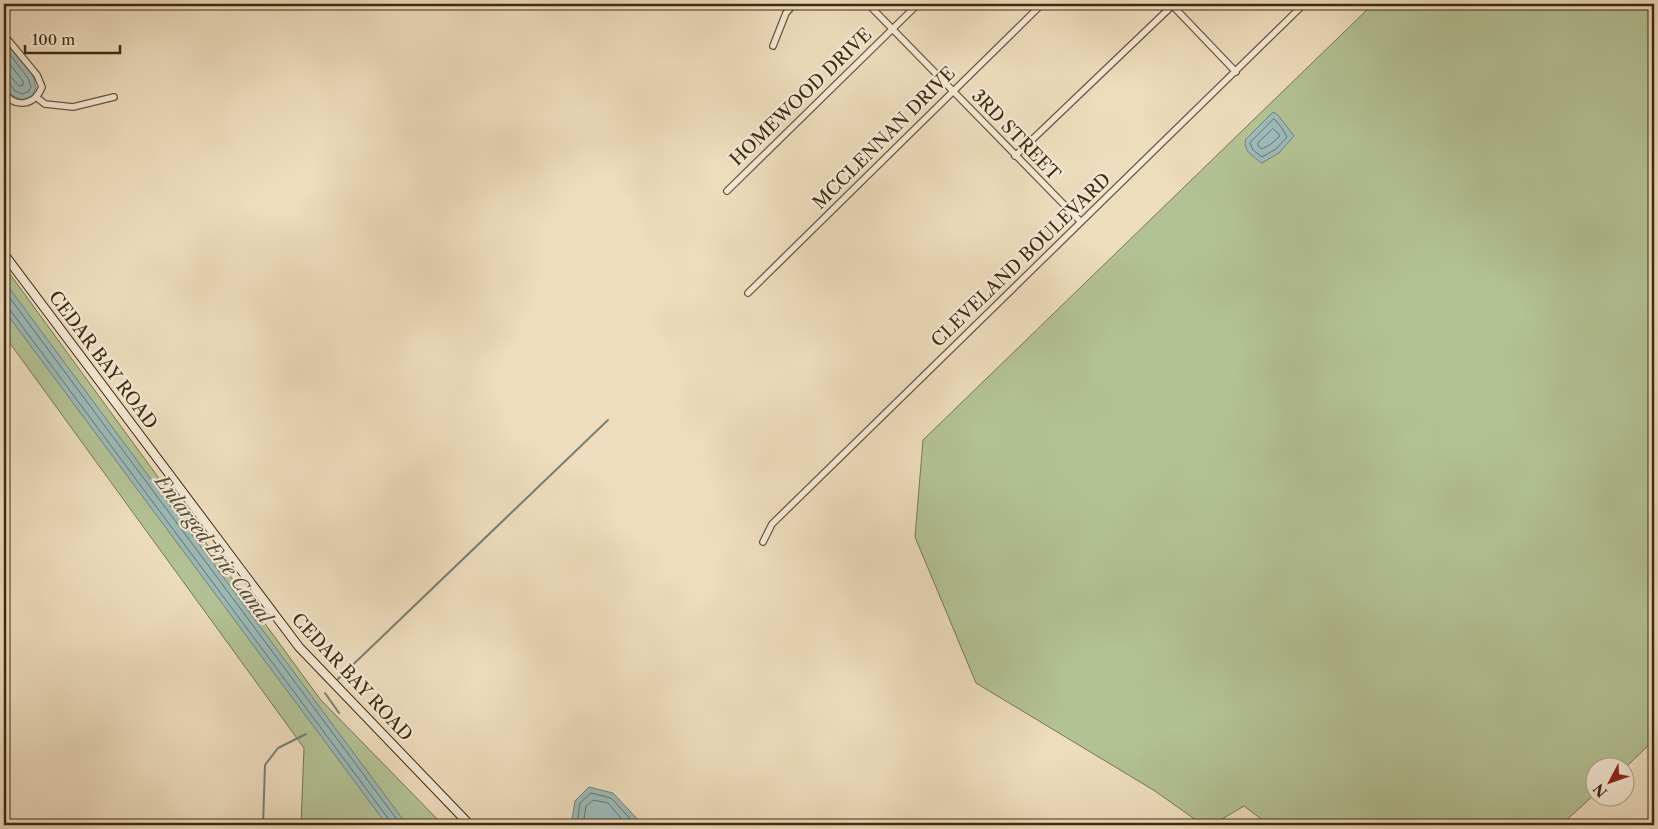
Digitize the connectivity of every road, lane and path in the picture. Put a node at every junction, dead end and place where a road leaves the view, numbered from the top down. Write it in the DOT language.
graph roads {
  1 [pos="794,4"];
  2 [pos="868,4"];
  3 [pos="918,4"];
  4 [pos="1042,4"];
  5 [pos="1172,4"];
  6 [pos="1304,4"];
  7 [pos="892,28"];
  8 [pos="4,35"];
  9 [pos="773,46"];
  10 [pos="1236,72"];
  11 [pos="953,91"];
  12 [pos="4,93"];
  13 [pos="114,96"];
  14 [pos="36,97"];
  15 [pos="1015,156"];
  16 [pos="727,191"];
  17 [pos="1080,222"];
  18 [pos="4,254"];
  19 [pos="748,293"];
  20 [pos="763,542"];
  21 [pos="470,825"];
  1 -- 9 [label="street"];
  2 -- 7 [label="street, 3RD STREET"];
  3 -- 7 [label="street, HOMEWOOD DRIVE"];
  4 -- 11 [label="street, MCCLENNAN DRIVE"];
  5 -- 10 [label="street"];
  5 -- 15 [label="street"];
  6 -- 10 [label="street, CLEVELAND BOULEVARD"];
  7 -- 11 [label="street, 3RD STREET"];
  7 -- 16 [label="street, HOMEWOOD DRIVE"];
  8 -- 14 [label="street"];
  10 -- 17 [label="street, CLEVELAND BOULEVARD"];
  11 -- 15 [label="street, 3RD STREET"];
  11 -- 19 [label="street, MCCLENNAN DRIVE"];
  12 -- 14 [label="street"];
  13 -- 14 [label="street"];
  15 -- 17 [label="street, 3RD STREET"];
  17 -- 20 [label="street, CLEVELAND BOULEVARD"];
  18 -- 21 [label="street, CEDAR BAY ROAD"];
}
